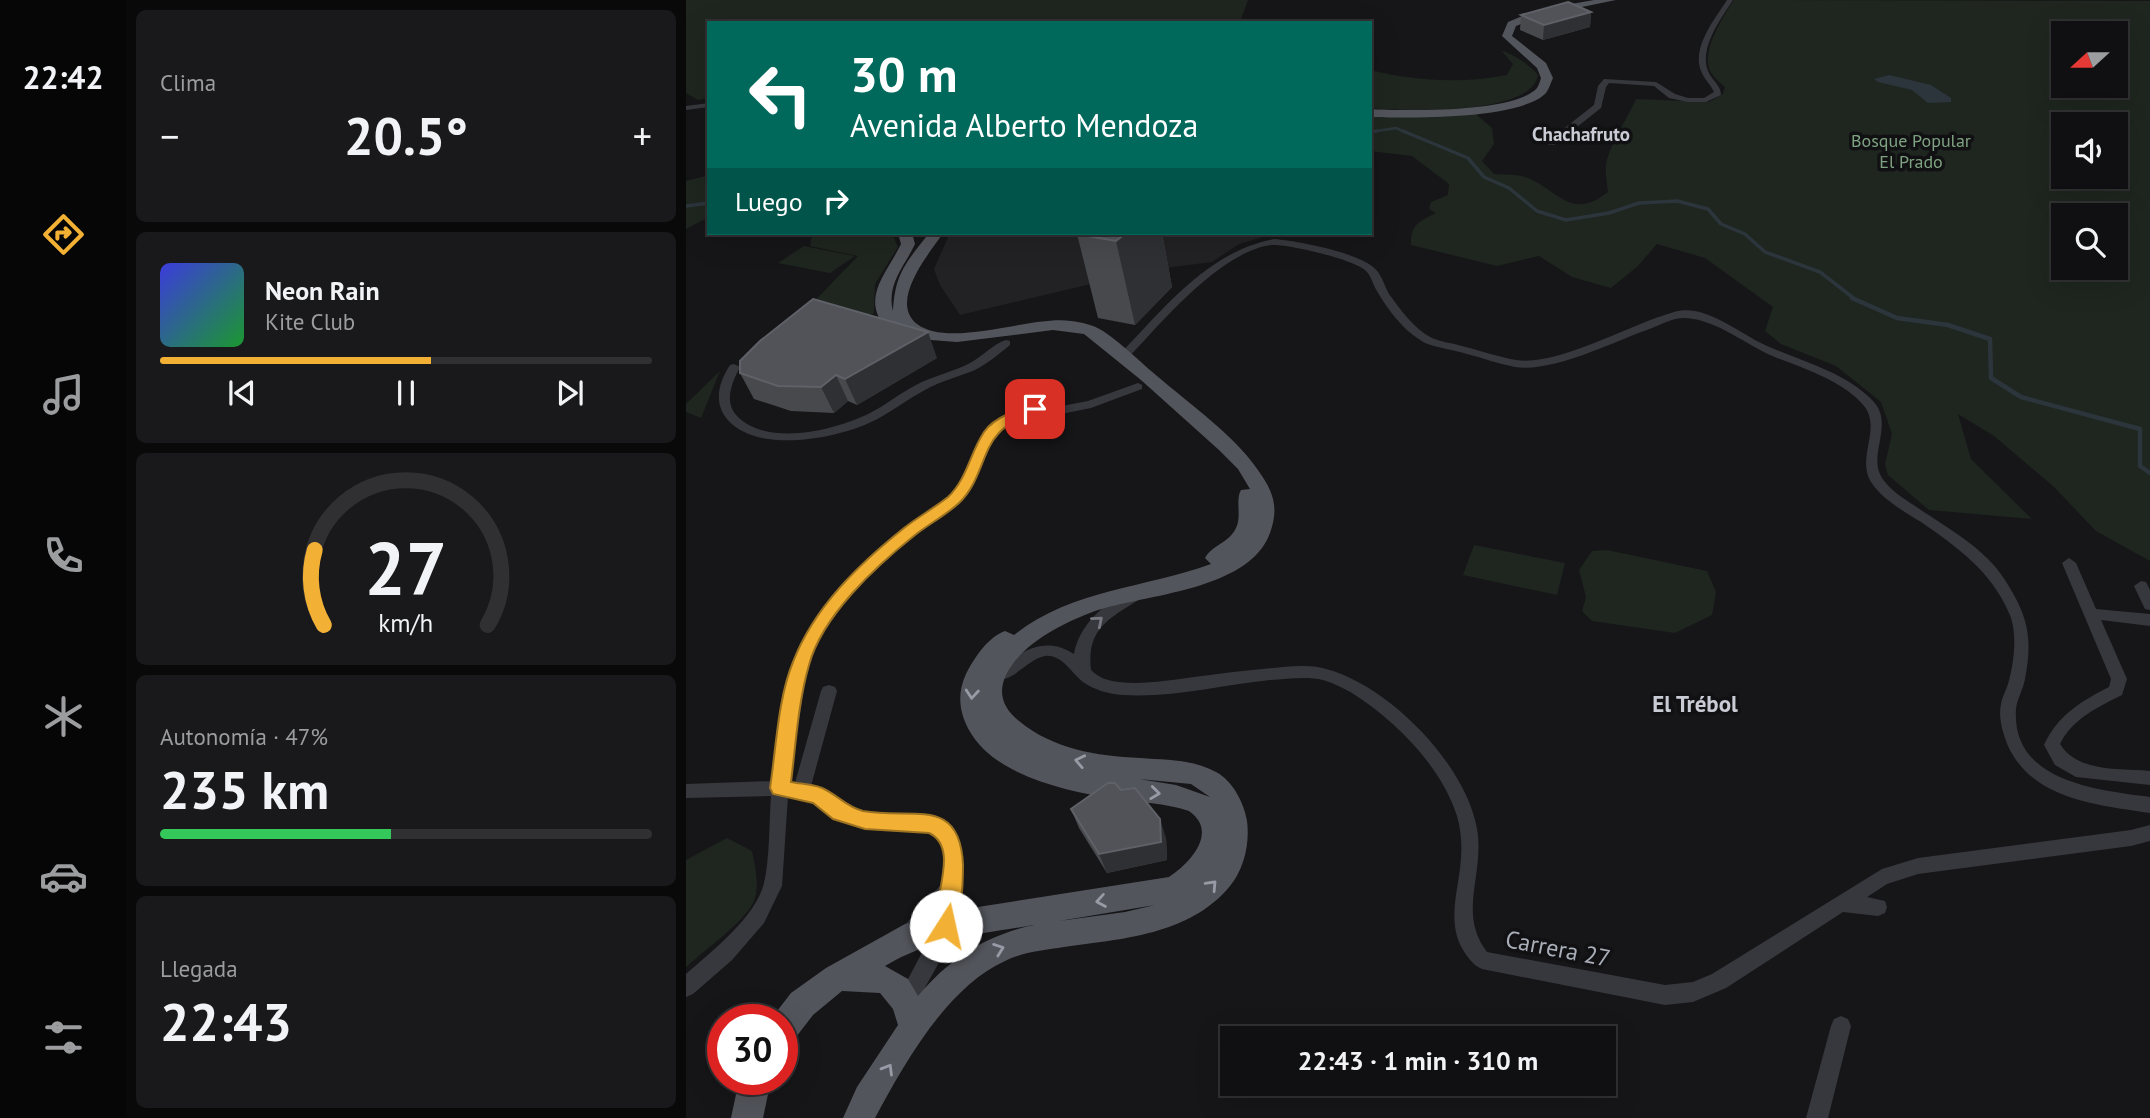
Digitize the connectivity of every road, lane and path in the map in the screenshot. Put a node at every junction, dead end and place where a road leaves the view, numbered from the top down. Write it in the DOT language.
graph roads {
  1 [pos="1587,0"];
  2 [pos="1611,0"];
  3 [pos="1730,0"];
  4 [pos="707,105"];
  5 [pos="686,108"];
  6 [pos="1372,111"];
  7 [pos="1372,111"];
  8 [pos="1551,143"];
  9 [pos="906,235"];
  10 [pos="935,235"];
  11 [pos="1006,343"];
  12 [pos="1124,356"];
  13 [pos="734,367"];
  14 [pos="1138,387"];
  15 [pos="2068,562"];
  16 [pos="2141,586"];
  17 [pos="1145,588"];
  18 [pos="2150,605"];
  19 [pos="2092,614"];
  20 [pos="2150,620"];
  21 [pos="1083,672"];
  22 [pos="992,681"];
  23 [pos="829,691"];
  24 [pos="2150,779"];
  25 [pos="780,788"];
  26 [pos="686,790"];
  27 [pos="801,791"];
  28 [pos="2150,805"];
  29 [pos="2150,833"];
  30 [pos="953,884"];
  31 [pos="1841,903"];
  32 [pos="1878,907"];
  33 [pos="946,926"];
  34 [pos="905,938"];
  35 [pos="836,978"];
  36 [pos="686,987"];
  37 [pos="798,1009"];
  38 [pos="910,1013"];
  39 [pos="1842,1026"];
  40 [pos="752,1095"];
  41 [pos="857,1116"];
  42 [pos="747,1118"];
  43 [pos="1817,1118"];
  1 -- 6 [label="main road"];
  2 -- 7 [label="main road"];
  3 -- 8 [label="street"];
  4 -- 5 [label="street"];
  9 -- 11 [label="main road"];
  10 -- 12 [label="main road"];
  11 -- 13 [label="street"];
  11 -- 14 [label="main road"];
  12 -- 17 [label="main road"];
  12 -- 28 [label="street"];
  14 -- 25 [label="street"];
  14 -- 33 [label="main road, one-way"];
  15 -- 19 [label="street"];
  16 -- 18 [label="street"];
  21 -- 17 [label="street, one-way"];
  17 -- 22 [label="main road"];
  19 -- 20 [label="street"];
  19 -- 24 [label="street"];
  21 -- 22 [label="street, Carrera 27"];
  21 -- 31 [label="street, Carrera 27"];
  38 -- 22 [label="main road, one-way"];
  23 -- 27 [label="street"];
  25 -- 26 [label="street"];
  25 -- 27 [label="street"];
  25 -- 36 [label="street"];
  27 -- 30 [label="street"];
  29 -- 31 [label="street, Carrera 27"];
  30 -- 33 [label="street"];
  30 -- 34 [label="street"];
  31 -- 32 [label="street"];
  33 -- 34 [label="main road"];
  33 -- 38 [label="street"];
  34 -- 35 [label="main road"];
  35 -- 37 [label="main road"];
  35 -- 38 [label="main road"];
  41 -- 38 [label="main road, one-way"];
  39 -- 43 [label="street"];
  40 -- 42 [label="main road"];
}
